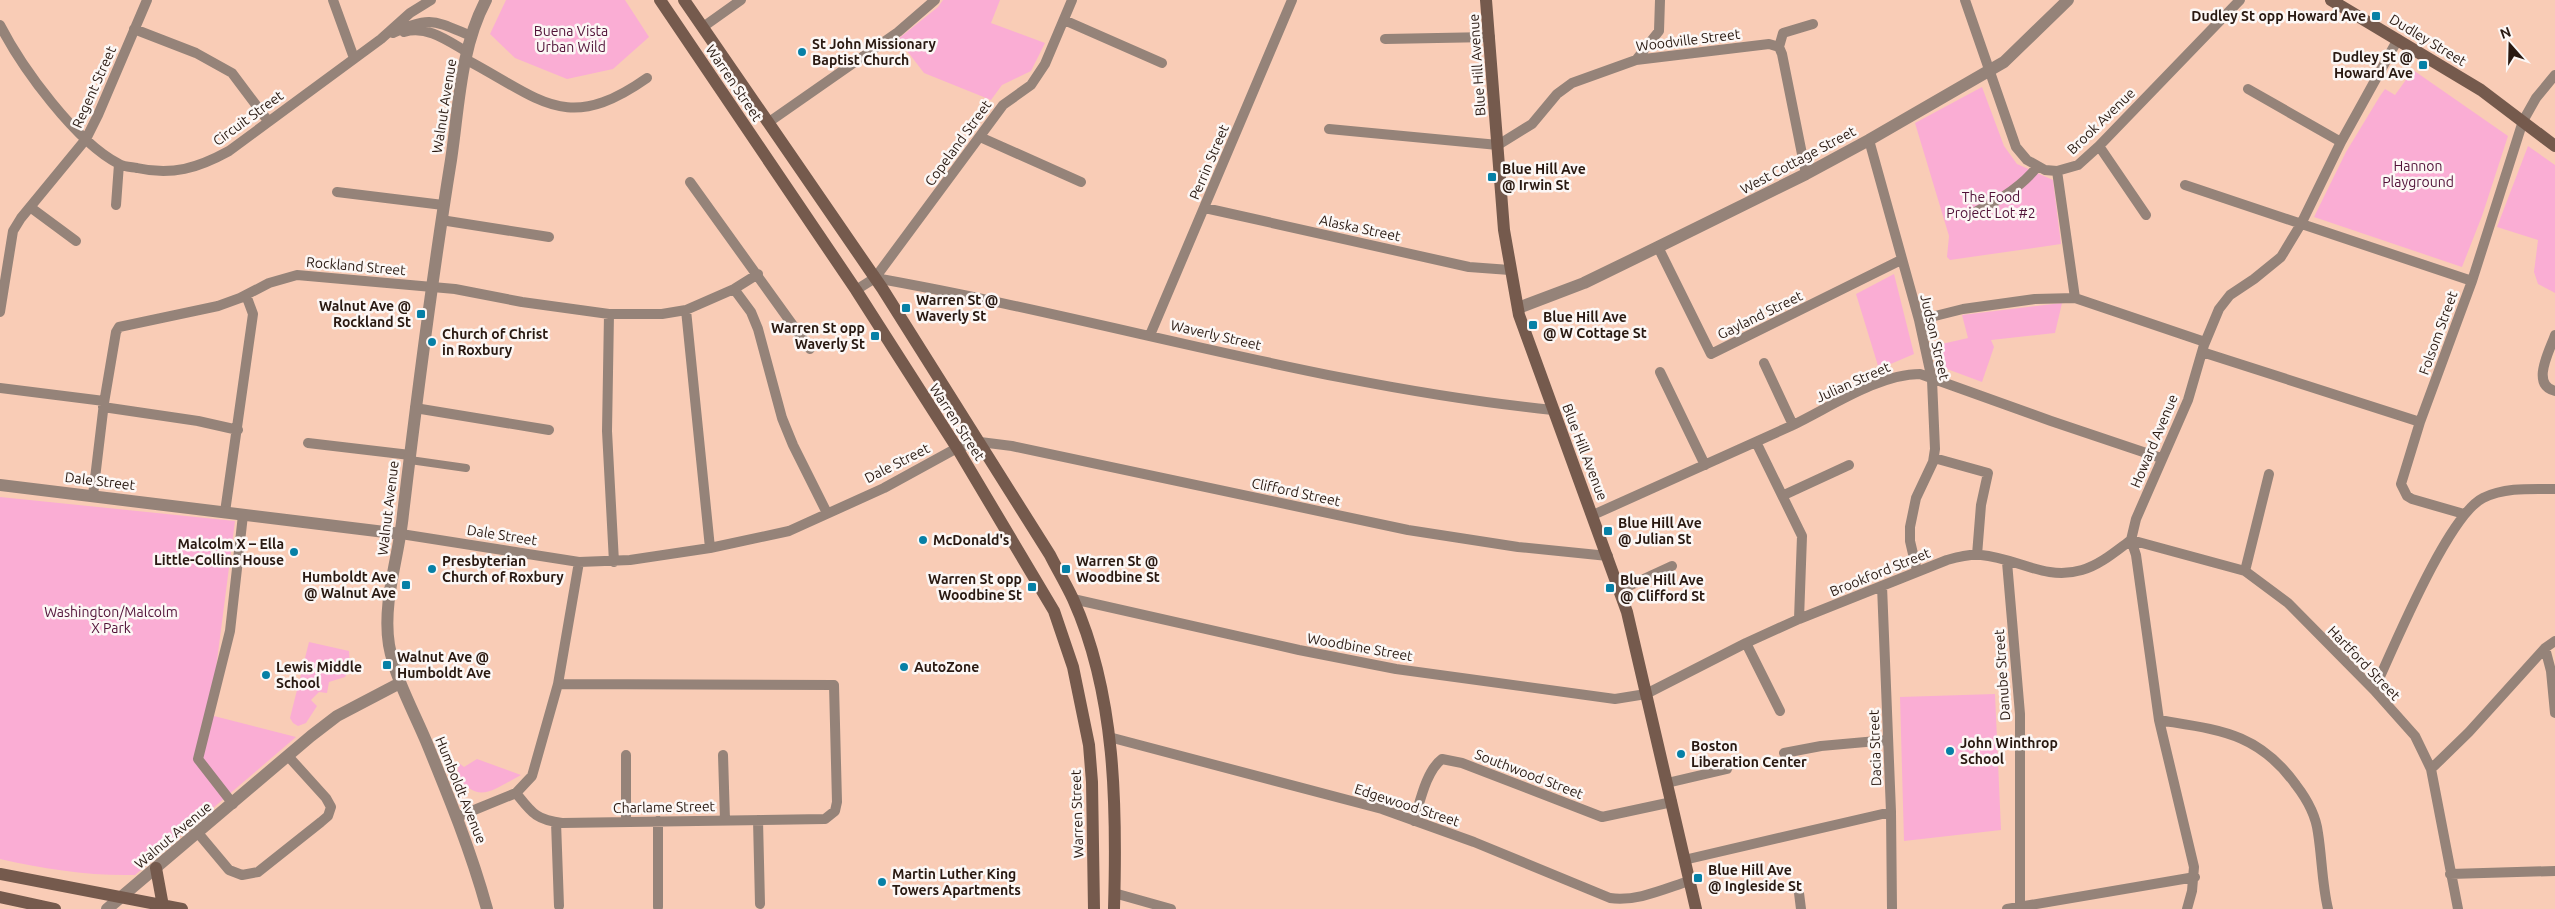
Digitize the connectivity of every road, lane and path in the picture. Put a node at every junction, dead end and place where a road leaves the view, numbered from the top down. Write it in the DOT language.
graph roads {
  1 [pos="146,0"];
  2 [pos="333,0"];
  3 [pos="431,0"];
  4 [pos="486,0"];
  5 [pos="660,0"];
  6 [pos="684,0"];
  7 [pos="741,0"];
  8 [pos="935,0"];
  9 [pos="1072,0"];
  10 [pos="1292,0"];
  11 [pos="1486,0"];
  12 [pos="1660,0"];
  13 [pos="1965,0"];
  14 [pos="2068,0"];
  15 [pos="2240,0"];
  16 [pos="2331,0"];
  17 [pos="1064,20"];
  18 [pos="1813,24"];
  19 [pos="0,25"];
  20 [pos="703,27"];
  21 [pos="134,30"];
  22 [pos="472,36"];
  23 [pos="1490,37"];
  24 [pos="381,39"];
  25 [pos="1384,39"];
  26 [pos="2398,39"];
  27 [pos="1778,47"];
  28 [pos="466,56"];
  29 [pos="354,58"];
  30 [pos="1636,60"];
  31 [pos="1162,63"];
  32 [pos="1990,70"];
  33 [pos="2555,75"];
  34 [pos="647,78"];
  35 [pos="2248,89"];
  36 [pos="268,121"];
  37 [pos="2522,121"];
  38 [pos="769,122"];
  39 [pos="1329,130"];
  40 [pos="980,137"];
  41 [pos="86,139"];
  42 [pos="1869,140"];
  43 [pos="2341,142"];
  44 [pos="1498,145"];
  45 [pos="2098,146"];
  46 [pos="2555,146"];
  47 [pos="119,164"];
  48 [pos="2037,167"];
  49 [pos="2056,171"];
  50 [pos="1806,174"];
  51 [pos="690,182"];
  52 [pos="1081,182"];
  53 [pos="2185,185"];
  54 [pos="337,192"];
  55 [pos="116,204"];
  56 [pos="443,205"];
  57 [pos="30,208"];
  58 [pos="1205,208"];
  59 [pos="1977,211"];
  60 [pos="2146,215"];
  61 [pos="441,220"];
  62 [pos="2301,224"];
  63 [pos="549,237"];
  64 [pos="76,242"];
  65 [pos="1658,247"];
  66 [pos="1901,260"];
  67 [pos="4,262"];
  68 [pos="1510,270"];
  69 [pos="758,274"];
  70 [pos="874,278"];
  71 [pos="2472,281"];
  72 [pos="432,287"];
  73 [pos="734,290"];
  74 [pos="856,290"];
  75 [pos="246,295"];
  76 [pos="2075,298"];
  77 [pos="1518,308"];
  78 [pos="686,310"];
  79 [pos="0,312"];
  80 [pos="610,314"];
  81 [pos="1919,320"];
  82 [pos="1150,335"];
  83 [pos="2555,335"];
  84 [pos="2203,347"];
  85 [pos="810,350"];
  86 [pos="1764,363"];
  87 [pos="1660,372"];
  88 [pos="1932,380"];
  89 [pos="0,388"];
  90 [pos="2555,391"];
  91 [pos="104,404"];
  92 [pos="415,408"];
  93 [pos="1553,410"];
  94 [pos="2420,422"];
  95 [pos="1793,425"];
  96 [pos="238,430"];
  97 [pos="549,430"];
  98 [pos="980,442"];
  99 [pos="1756,442"];
  100 [pos="308,443"];
  101 [pos="957,448"];
  102 [pos="410,458"];
  103 [pos="1934,458"];
  104 [pos="2161,458"];
  105 [pos="1705,465"];
  106 [pos="1850,466"];
  107 [pos="466,468"];
  108 [pos="2269,474"];
  109 [pos="0,485"];
  110 [pos="2555,489"];
  111 [pos="93,495"];
  112 [pos="1784,495"];
  113 [pos="226,512"];
  114 [pos="827,513"];
  115 [pos="2464,514"];
  116 [pos="243,515"];
  117 [pos="1593,515"];
  118 [pos="401,534"];
  119 [pos="2131,540"];
  120 [pos="710,548"];
  121 [pos="1976,555"];
  122 [pos="1608,556"];
  123 [pos="579,562"];
  124 [pos="614,562"];
  125 [pos="2006,562"];
  126 [pos="1672,566"];
  127 [pos="1917,570"];
  128 [pos="2245,571"];
  129 [pos="1882,586"];
  130 [pos="1620,590"];
  131 [pos="1073,598"];
  132 [pos="1799,619"];
  133 [pos="2555,641"];
  134 [pos="1746,643"];
  135 [pos="2545,648"];
  136 [pos="400,684"];
  137 [pos="558,684"];
  138 [pos="2374,690"];
  139 [pos="1646,694"];
  140 [pos="1780,711"];
  141 [pos="2555,713"];
  142 [pos="2159,720"];
  143 [pos="1109,737"];
  144 [pos="1888,740"];
  145 [pos="1784,753"];
  146 [pos="626,755"];
  147 [pos="723,755"];
  148 [pos="288,756"];
  149 [pos="1727,769"];
  150 [pos="2431,769"];
  151 [pos="1667,783"];
  152 [pos="516,793"];
  153 [pos="1672,802"];
  154 [pos="232,804"];
  155 [pos="1891,812"];
  156 [pos="457,817"];
  157 [pos="725,820"];
  158 [pos="758,820"];
  159 [pos="626,821"];
  160 [pos="658,821"];
  161 [pos="1414,821"];
  162 [pos="556,822"];
  163 [pos="198,833"];
  164 [pos="1684,860"];
  165 [pos="156,868"];
  166 [pos="2555,871"];
  167 [pos="0,874"];
  168 [pos="2450,874"];
  169 [pos="2195,877"];
  170 [pos="1689,881"];
  171 [pos="1114,893"];
  172 [pos="1798,893"];
  173 [pos="0,897"];
  174 [pos="120,898"];
  175 [pos="760,904"];
  176 [pos="163,906"];
  177 [pos="560,906"];
  178 [pos="2020,906"];
  179 [pos="658,907"];
  180 [pos="48,908"];
  181 [pos="107,909"];
  182 [pos="182,909"];
  183 [pos="487,909"];
  184 [pos="1094,909"];
  185 [pos="1114,909"];
  186 [pos="1171,909"];
  187 [pos="1696,909"];
  188 [pos="1801,909"];
  189 [pos="1892,909"];
  190 [pos="2007,909"];
  191 [pos="2186,909"];
  192 [pos="2328,909"];
  193 [pos="2458,909"];
  1 -- 21 [label="street, Regent Street"];
  2 -- 29 [label="street"];
  3 -- 24 [label="street, Circuit Street"];
  4 -- 22 [label="street, Walnut Avenue"];
  5 -- 74 [label="main road, Warren Street"];
  6 -- 20 [label="main road, Warren Street"];
  7 -- 20 [label="street"];
  8 -- 38 [label="street"];
  9 -- 17 [label="street, Copeland Street"];
  10 -- 58 [label="street, Perrin Street"];
  11 -- 23 [label="main road, Blue Hill Avenue"];
  12 -- 30 [label="street"];
  13 -- 32 [label="street"];
  14 -- 32 [label="street, West Cottage Street"];
  15 -- 45 [label="street, Brook Avenue"];
  16 -- 26 [label="main road, Dudley Street"];
  17 -- 31 [label="street"];
  17 -- 40 [label="street, Copeland Street"];
  18 -- 27 [label="street"];
  19 -- 41 [label="street, Circuit Street"];
  20 -- 38 [label="main road, Warren Street"];
  21 -- 36 [label="street"];
  21 -- 41 [label="street, Regent Street"];
  22 -- 24 [label="street, Circuit Street"];
  22 -- 28 [label="street, Walnut Avenue"];
  23 -- 25 [label="street"];
  23 -- 44 [label="main road, Blue Hill Avenue"];
  24 -- 28 [label="street, Circuit Street"];
  24 -- 29 [label="street, Circuit Street"];
  26 -- 37 [label="main road, Dudley Street"];
  26 -- 43 [label="street, Howard Avenue"];
  27 -- 30 [label="street, Woodville Street"];
  27 -- 50 [label="street"];
  28 -- 34 [label="street, Circuit Street"];
  28 -- 56 [label="street, Walnut Avenue"];
  29 -- 36 [label="street, Circuit Street"];
  30 -- 44 [label="street, Woodville Street"];
  32 -- 42 [label="street, West Cottage Street"];
  32 -- 48 [label="street"];
  33 -- 37 [label="street, Folsom Street"];
  35 -- 43 [label="street"];
  36 -- 47 [label="street, Circuit Street"];
  37 -- 46 [label="main road, Dudley Street"];
  37 -- 71 [label="street, Folsom Street"];
  38 -- 70 [label="main road, Warren Street"];
  39 -- 44 [label="street"];
  40 -- 52 [label="street"];
  40 -- 70 [label="street, Copeland Street"];
  41 -- 47 [label="street, Circuit Street"];
  41 -- 57 [label="street, Regent Street"];
  42 -- 50 [label="street, West Cottage Street"];
  42 -- 66 [label="street, Judson Street"];
  43 -- 62 [label="street, Howard Avenue"];
  44 -- 68 [label="main road, Blue Hill Avenue"];
  45 -- 49 [label="street, Brook Avenue"];
  45 -- 60 [label="street"];
  47 -- 55 [label="street"];
  48 -- 49 [label="street, Brook Avenue"];
  48 -- 59 [label="street"];
  49 -- 76 [label="street"];
  50 -- 65 [label="street, West Cottage Street"];
  51 -- 69 [label="street"];
  53 -- 62 [label="street"];
  54 -- 56 [label="street"];
  56 -- 61 [label="street, Walnut Avenue"];
  57 -- 64 [label="street"];
  57 -- 67 [label="street, Regent Street"];
  58 -- 68 [label="street, Alaska Street"];
  58 -- 82 [label="street, Perrin Street"];
  61 -- 63 [label="street"];
  61 -- 72 [label="street, Walnut Avenue"];
  62 -- 71 [label="street"];
  62 -- 84 [label="street, Howard Avenue"];
  65 -- 66 [label="street, Gayland Street"];
  65 -- 77 [label="street, West Cottage Street"];
  66 -- 81 [label="street, Judson Street"];
  67 -- 79 [label="street, Regent Street"];
  68 -- 77 [label="main road, Blue Hill Avenue"];
  69 -- 73 [label="street, Rockland Street"];
  69 -- 85 [label="street"];
  70 -- 74 [label="street, Copeland Street"];
  70 -- 82 [label="street, Waverly Street"];
  70 -- 98 [label="main road, Warren Street"];
  71 -- 94 [label="street, Folsom Street"];
  72 -- 75 [label="street, Rockland Street"];
  72 -- 80 [label="street, Rockland Street"];
  72 -- 92 [label="street, Walnut Avenue"];
  73 -- 78 [label="street, Rockland Street"];
  73 -- 114 [label="street"];
  74 -- 101 [label="main road, Warren Street"];
  75 -- 91 [label="street, Rockland Street"];
  75 -- 96 [label="street"];
  76 -- 81 [label="street"];
  76 -- 84 [label="street"];
  77 -- 93 [label="main road, Blue Hill Avenue"];
  78 -- 80 [label="street, Rockland Street"];
  78 -- 120 [label="street"];
  80 -- 124 [label="street"];
  81 -- 88 [label="street, Judson Street"];
  82 -- 93 [label="street, Waverly Street"];
  83 -- 90 [label="street"];
  84 -- 94 [label="street"];
  84 -- 104 [label="street, Howard Avenue"];
  86 -- 95 [label="street"];
  87 -- 105 [label="street"];
  88 -- 95 [label="street, Julian Street"];
  88 -- 103 [label="street, Judson Street"];
  88 -- 104 [label="street, Julian Street"];
  89 -- 91 [label="street"];
  91 -- 96 [label="street"];
  91 -- 111 [label="street, Rockland Street"];
  92 -- 97 [label="street"];
  92 -- 102 [label="street, Walnut Avenue"];
  93 -- 117 [label="main road, Blue Hill Avenue"];
  94 -- 115 [label="street, Folsom Street"];
  95 -- 99 [label="street, Julian Street"];
  96 -- 113 [label="street"];
  98 -- 101 [label="street, Dale Street"];
  98 -- 122 [label="street, Clifford Street"];
  98 -- 131 [label="main road, Warren Street"];
  99 -- 105 [label="street, Julian Street"];
  99 -- 112 [label="street"];
  100 -- 102 [label="street"];
  101 -- 114 [label="street, Dale Street"];
  101 -- 184 [label="main road, Warren Street"];
  102 -- 107 [label="street"];
  102 -- 118 [label="street, Walnut Avenue"];
  103 -- 121 [label="street"];
  103 -- 127 [label="street, Judson Street"];
  104 -- 119 [label="street, Howard Avenue"];
  105 -- 117 [label="street, Julian Street"];
  106 -- 112 [label="street"];
  108 -- 128 [label="street"];
  109 -- 111 [label="street, Dale Street"];
  110 -- 115 [label="street"];
  111 -- 113 [label="street, Dale Street"];
  112 -- 132 [label="street"];
  113 -- 116 [label="street, Dale Street"];
  114 -- 120 [label="street, Dale Street"];
  115 -- 138 [label="street"];
  116 -- 118 [label="street, Dale Street"];
  116 -- 154 [label="street"];
  117 -- 122 [label="main road, Blue Hill Avenue"];
  118 -- 123 [label="street, Dale Street"];
  118 -- 136 [label="street, Walnut Avenue"];
  119 -- 125 [label="street, Brookford Street"];
  119 -- 128 [label="street, Hartford Street"];
  119 -- 142 [label="street, Howard Avenue"];
  120 -- 124 [label="street, Dale Street"];
  121 -- 125 [label="street, Brookford Street"];
  121 -- 127 [label="street, Brookford Street"];
  122 -- 130 [label="main road, Blue Hill Avenue"];
  123 -- 124 [label="street, Dale Street"];
  123 -- 137 [label="street"];
  125 -- 178 [label="street, Danube Street"];
  126 -- 130 [label="street"];
  127 -- 129 [label="street, Brookford Street"];
  128 -- 138 [label="street, Hartford Street"];
  129 -- 132 [label="street, Brookford Street"];
  129 -- 144 [label="street, Dacia Street"];
  130 -- 139 [label="main road, Blue Hill Avenue"];
  131 -- 139 [label="street, Woodbine Street"];
  131 -- 143 [label="main road, Warren Street"];
  132 -- 134 [label="street, Brookford Street"];
  133 -- 135 [label="street"];
  134 -- 139 [label="street, Brookford Street"];
  134 -- 140 [label="street"];
  135 -- 141 [label="street"];
  135 -- 150 [label="street"];
  136 -- 148 [label="street, Walnut Avenue"];
  136 -- 156 [label="street, Humboldt Avenue"];
  137 -- 152 [label="street"];
  137 -- 158 [label="street, Charlame Street"];
  138 -- 150 [label="street, Hartford Street"];
  139 -- 151 [label="main road, Blue Hill Avenue"];
  142 -- 169 [label="street, Howard Avenue"];
  142 -- 192 [label="street"];
  143 -- 161 [label="street, Edgewood Street"];
  143 -- 171 [label="main road, Warren Street"];
  144 -- 145 [label="street"];
  144 -- 155 [label="street, Dacia Street"];
  146 -- 159 [label="street"];
  147 -- 157 [label="street"];
  148 -- 154 [label="street, Walnut Avenue"];
  148 -- 163 [label="street"];
  149 -- 151 [label="street"];
  150 -- 168 [label="street, Hartford Street"];
  151 -- 153 [label="main road, Blue Hill Avenue"];
  152 -- 156 [label="street"];
  152 -- 162 [label="street, Charlame Street"];
  153 -- 161 [label="street, Southwood Street"];
  153 -- 164 [label="main road, Blue Hill Avenue"];
  154 -- 163 [label="street, Walnut Avenue"];
  155 -- 164 [label="street"];
  155 -- 189 [label="street, Dacia Street"];
  156 -- 183 [label="street, Humboldt Avenue"];
  157 -- 158 [label="street, Charlame Street"];
  157 -- 160 [label="street, Charlame Street"];
  158 -- 175 [label="street"];
  159 -- 160 [label="street, Charlame Street"];
  159 -- 162 [label="street, Charlame Street"];
  160 -- 179 [label="street"];
  161 -- 170 [label="street, Edgewood Street"];
  162 -- 177 [label="street"];
  163 -- 165 [label="street, Walnut Avenue"];
  164 -- 170 [label="main road, Blue Hill Avenue"];
  165 -- 174 [label="street, Walnut Avenue"];
  165 -- 176 [label="main road"];
  166 -- 168 [label="street"];
  167 -- 174 [label="main road"];
  168 -- 193 [label="street, Hartford Street"];
  169 -- 178 [label="street"];
  169 -- 191 [label="street, Howard Avenue"];
  170 -- 187 [label="main road, Blue Hill Avenue"];
  171 -- 185 [label="main road, Warren Street"];
  171 -- 186 [label="street"];
  172 -- 188 [label="street"];
  173 -- 180 [label="main road"];
  174 -- 176 [label="main road"];
  174 -- 181 [label="street, Walnut Avenue"];
  176 -- 182 [label="main road"];
  178 -- 190 [label="street"];
}
